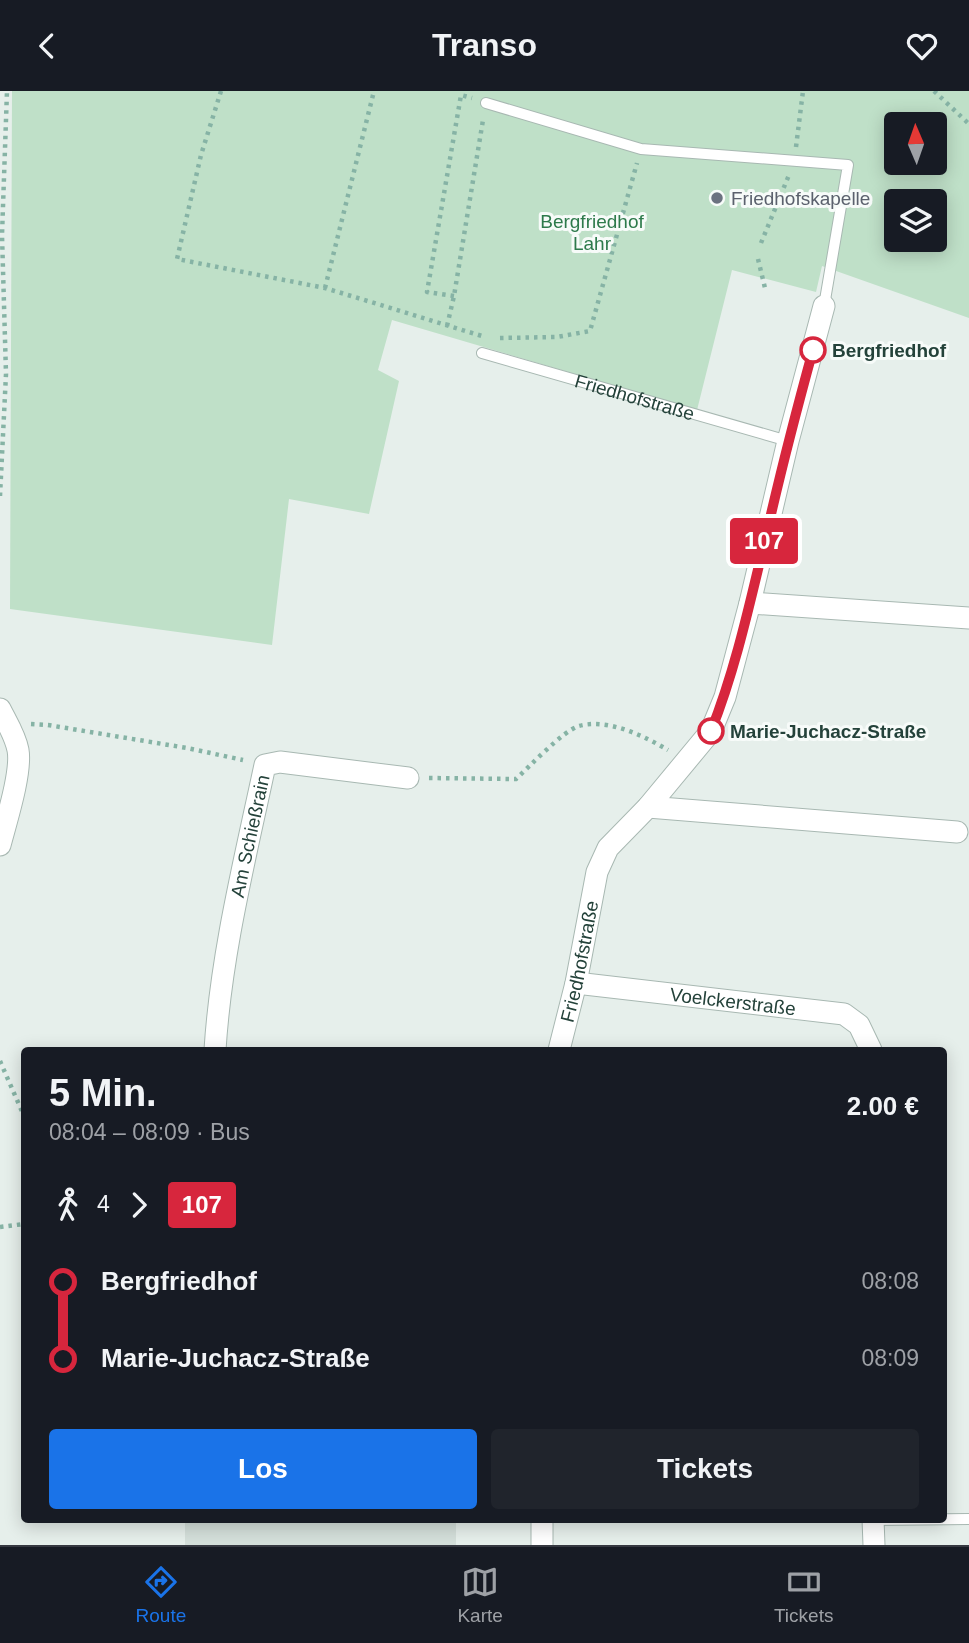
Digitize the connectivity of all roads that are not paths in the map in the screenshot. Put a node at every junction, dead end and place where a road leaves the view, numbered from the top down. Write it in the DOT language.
graph roads {
  1 [pos="486,103"];
  2 [pos="824,306"];
  3 [pos="482,353"];
  4 [pos="788,441"];
  5 [pos="750,603"];
  6 [pos="969,618"];
  7 [pos="5,716"];
  8 [pos="408,778"];
  9 [pos="648,807"];
  10 [pos="957,832"];
  11 [pos="0,845"];
  12 [pos="576,983"];
  13 [pos="215,1047"];
  14 [pos="560,1047"];
  15 [pos="870,1047"];
  16 [pos="947,1519"];
  17 [pos="969,1519"];
  18 [pos="542,1523"];
  19 [pos="873,1523"];
  20 [pos="542,1545"];
  21 [pos="874,1545"];
  1 -- 2 [label="lane"];
  2 -- 4 [label="street, Friedhofstraße"];
  3 -- 4 [label="lane, Friedhofstraße"];
  4 -- 5 [label="street, Friedhofstraße"];
  5 -- 6 [label="street"];
  5 -- 9 [label="street, Friedhofstraße"];
  7 -- 11 [label="street"];
  8 -- 13 [label="street, Am Schießrain"];
  9 -- 10 [label="street"];
  9 -- 12 [label="street, Friedhofstraße"];
  12 -- 14 [label="street, Friedhofstraße"];
  12 -- 15 [label="street, Voelckerstraße"];
  16 -- 17 [label="lane"];
  18 -- 20 [label="street"];
  19 -- 21 [label="street"];
}
